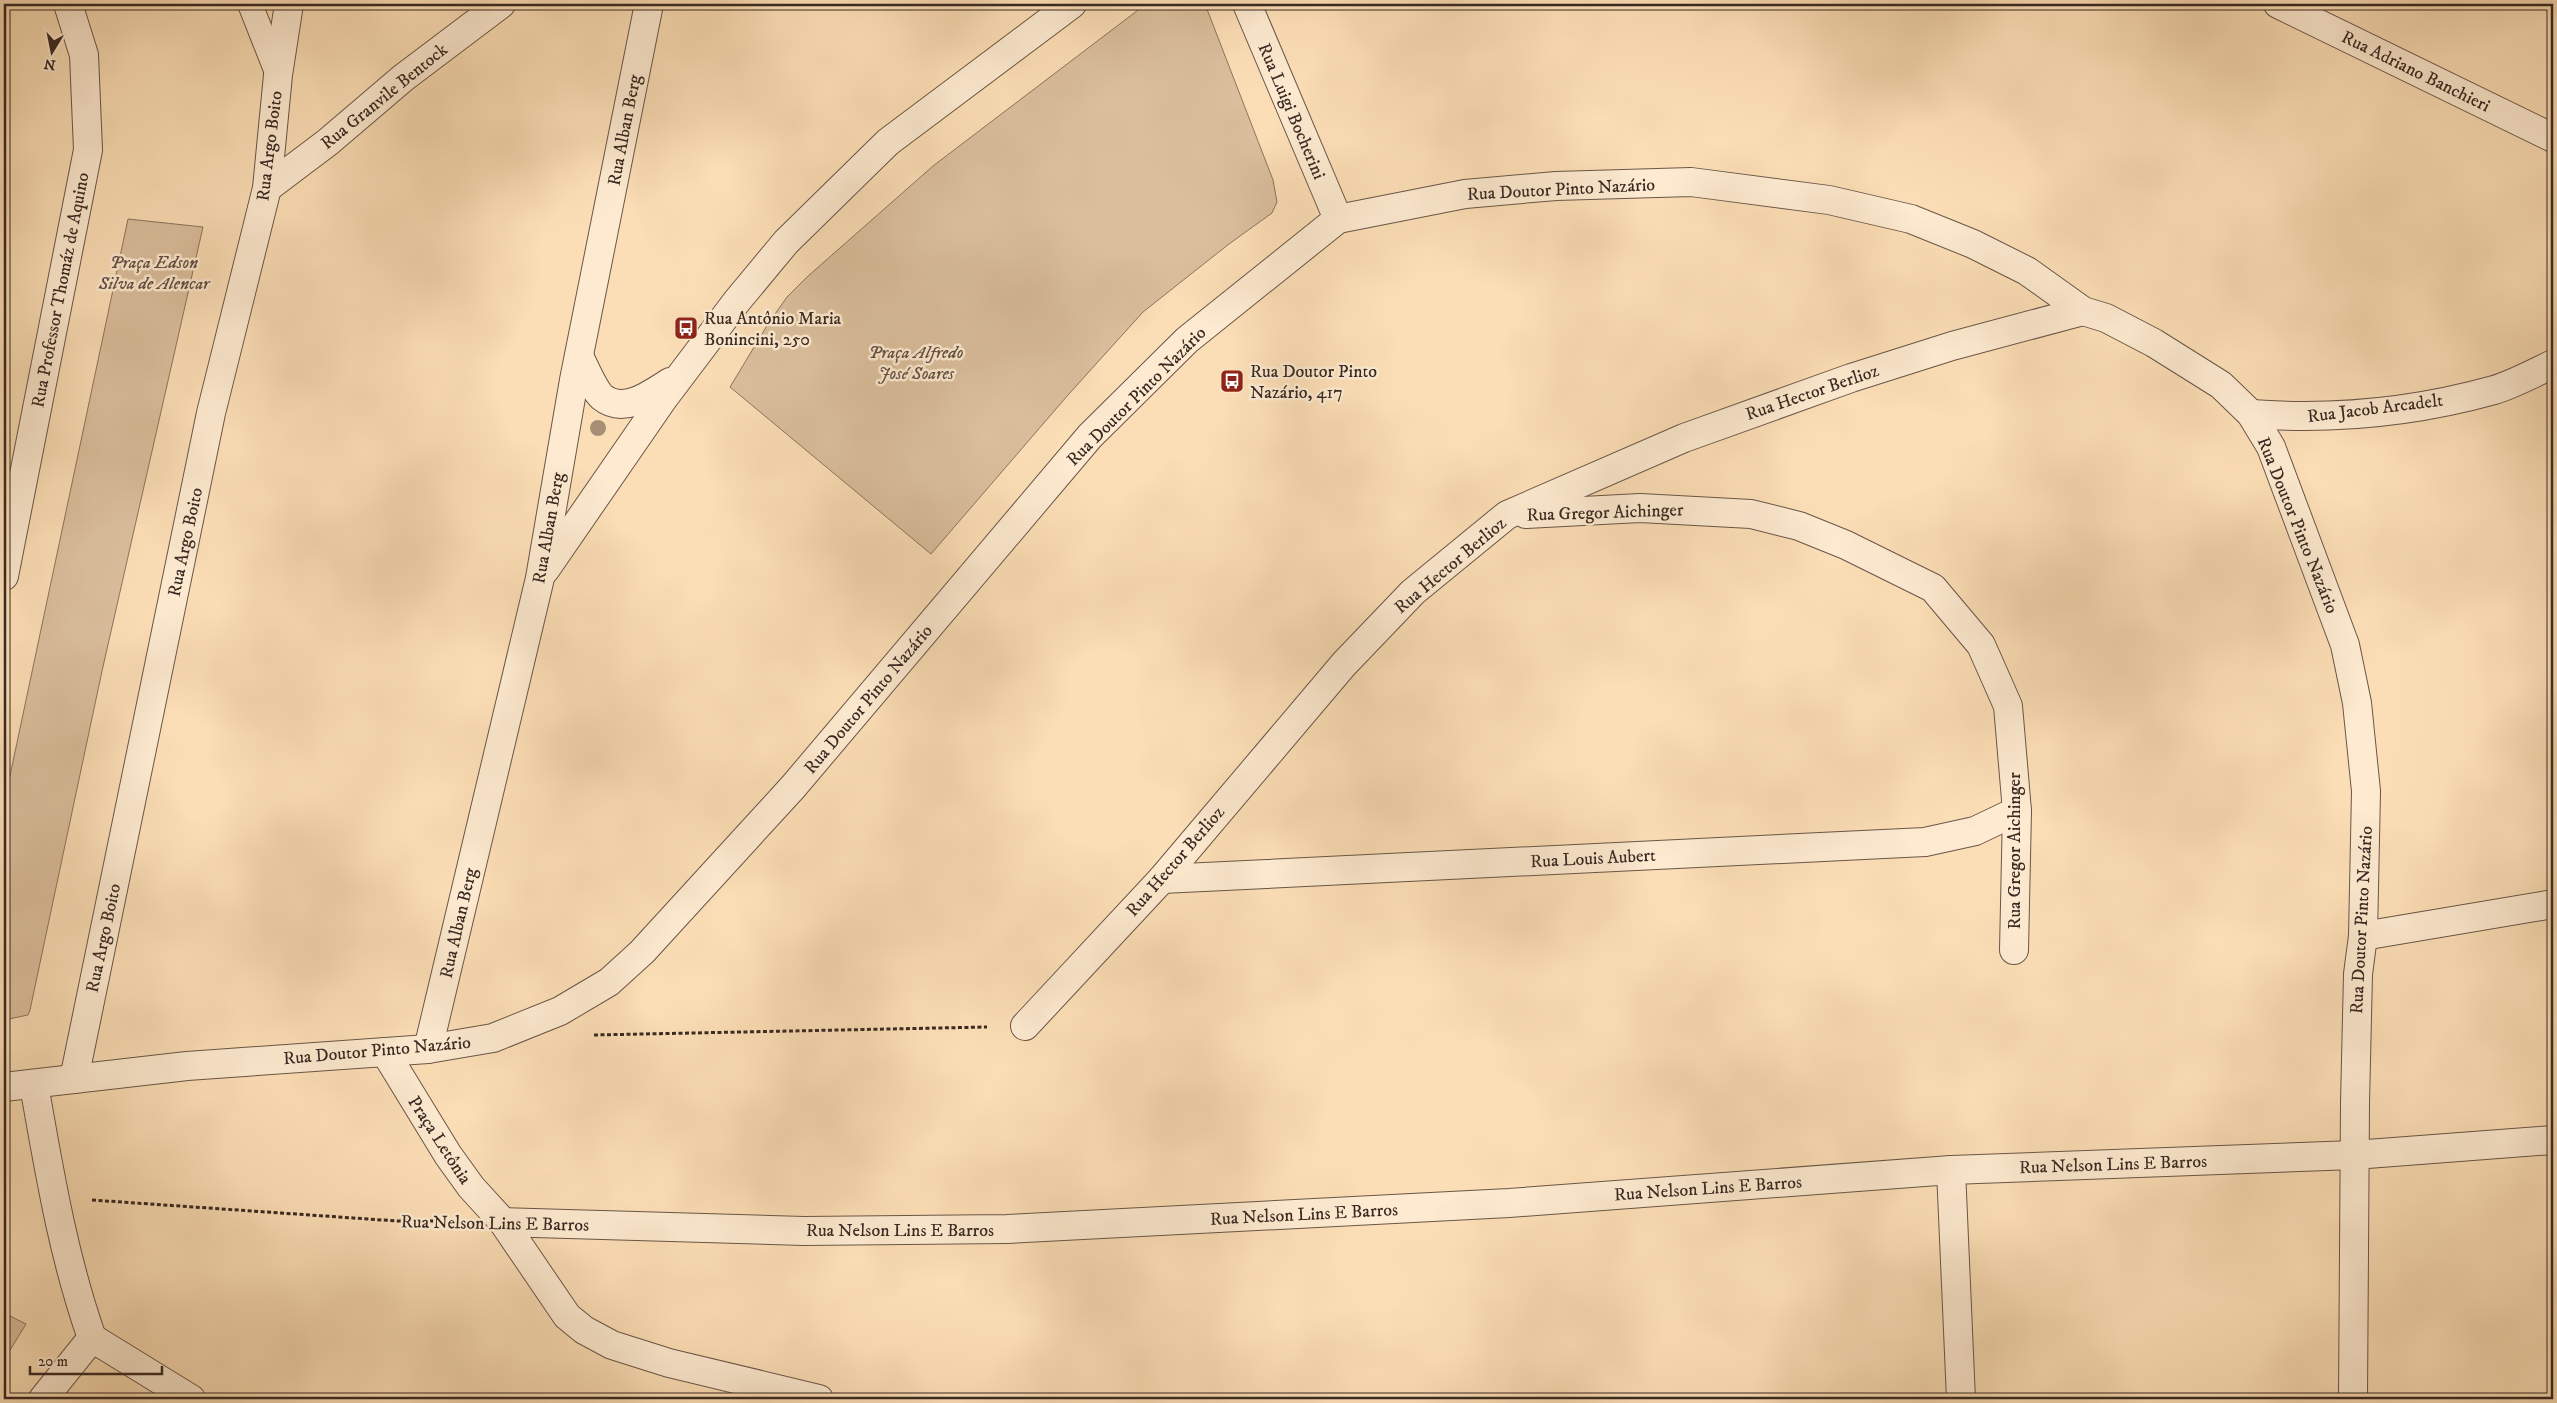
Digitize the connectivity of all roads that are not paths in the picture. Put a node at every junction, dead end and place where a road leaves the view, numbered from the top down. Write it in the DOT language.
graph roads {
  1 [pos="68,4"];
  2 [pos="250,4"];
  3 [pos="289,4"];
  4 [pos="501,4"];
  5 [pos="649,4"];
  6 [pos="1072,4"];
  7 [pos="1247,4"];
  8 [pos="2278,4"];
  9 [pos="278,75"];
  10 [pos="2553,138"];
  11 [pos="267,188"];
  12 [pos="1338,219"];
  13 [pos="2083,311"];
  14 [pos="579,356"];
  15 [pos="2553,364"];
  16 [pos="680,376"];
  17 [pos="2251,414"];
  18 [pos="1507,516"];
  19 [pos="4,576"];
  20 [pos="540,578"];
  21 [pos="2017,811"];
  22 [pos="1162,879"];
  23 [pos="2553,904"];
  24 [pos="2363,936"];
  25 [pos="2014,950"];
  26 [pos="1026,1026"];
  27 [pos="428,1049"];
  28 [pos="385,1052"];
  29 [pos="74,1079"];
  30 [pos="34,1085"];
  31 [pos="4,1087"];
  32 [pos="2553,1140"];
  33 [pos="2354,1155"];
  34 [pos="1951,1170"];
  35 [pos="503,1222"];
  36 [pos="92,1338"];
  37 [pos="43,1399"];
  38 [pos="192,1399"];
  39 [pos="818,1399"];
  40 [pos="1960,1399"];
  41 [pos="2353,1399"];
  1 -- 19 [label="street, Rua Professor Thomáz de Aquino"];
  2 -- 9 [label="lane"];
  3 -- 9 [label="street, Rua Argo Boito"];
  4 -- 11 [label="street, Rua Granvile Bentock"];
  5 -- 14 [label="street, Rua Alban Berg"];
  6 -- 16 [label="street"];
  7 -- 12 [label="street, Rua Luigi Bocherini"];
  8 -- 10 [label="street, Rua Adriano Banchieri"];
  9 -- 11 [label="street, Rua Argo Boito"];
  11 -- 29 [label="street, Rua Argo Boito"];
  12 -- 13 [label="street, Rua Doutor Pinto Nazário"];
  12 -- 27 [label="street, Rua Doutor Pinto Nazário"];
  13 -- 17 [label="street, Rua Doutor Pinto Nazário"];
  13 -- 18 [label="street, Rua Hector Berlioz"];
  14 -- 16 [label="street"];
  14 -- 20 [label="street, Rua Alban Berg"];
  15 -- 17 [label="street, Rua Jacob Arcadelt"];
  16 -- 20 [label="street"];
  17 -- 24 [label="street, Rua Doutor Pinto Nazário"];
  18 -- 21 [label="street, Rua Gregor Aichinger"];
  18 -- 22 [label="street, Rua Hector Berlioz"];
  20 -- 27 [label="street, Rua Alban Berg"];
  21 -- 22 [label="street, Rua Louis Aubert"];
  21 -- 25 [label="street, Rua Gregor Aichinger"];
  22 -- 26 [label="street, Rua Hector Berlioz"];
  23 -- 24 [label="street"];
  24 -- 33 [label="street, Rua Doutor Pinto Nazário"];
  27 -- 28 [label="street, Rua Doutor Pinto Nazário"];
  28 -- 29 [label="street, Rua Doutor Pinto Nazário"];
  28 -- 35 [label="street, Praça Letônia"];
  29 -- 30 [label="street, Rua Doutor Pinto Nazário"];
  30 -- 31 [label="street, Rua Doutor Pinto Nazário"];
  30 -- 36 [label="street"];
  32 -- 33 [label="street, Rua Nelson Lins E Barros"];
  33 -- 34 [label="street, Rua Nelson Lins E Barros"];
  33 -- 41 [label="street, Rua Doutor Pinto Nazário"];
  34 -- 35 [label="street, Rua Nelson Lins E Barros"];
  34 -- 40 [label="street"];
  35 -- 39 [label="street, Praça Letônia"];
  36 -- 37 [label="street"];
  36 -- 38 [label="street"];
}
